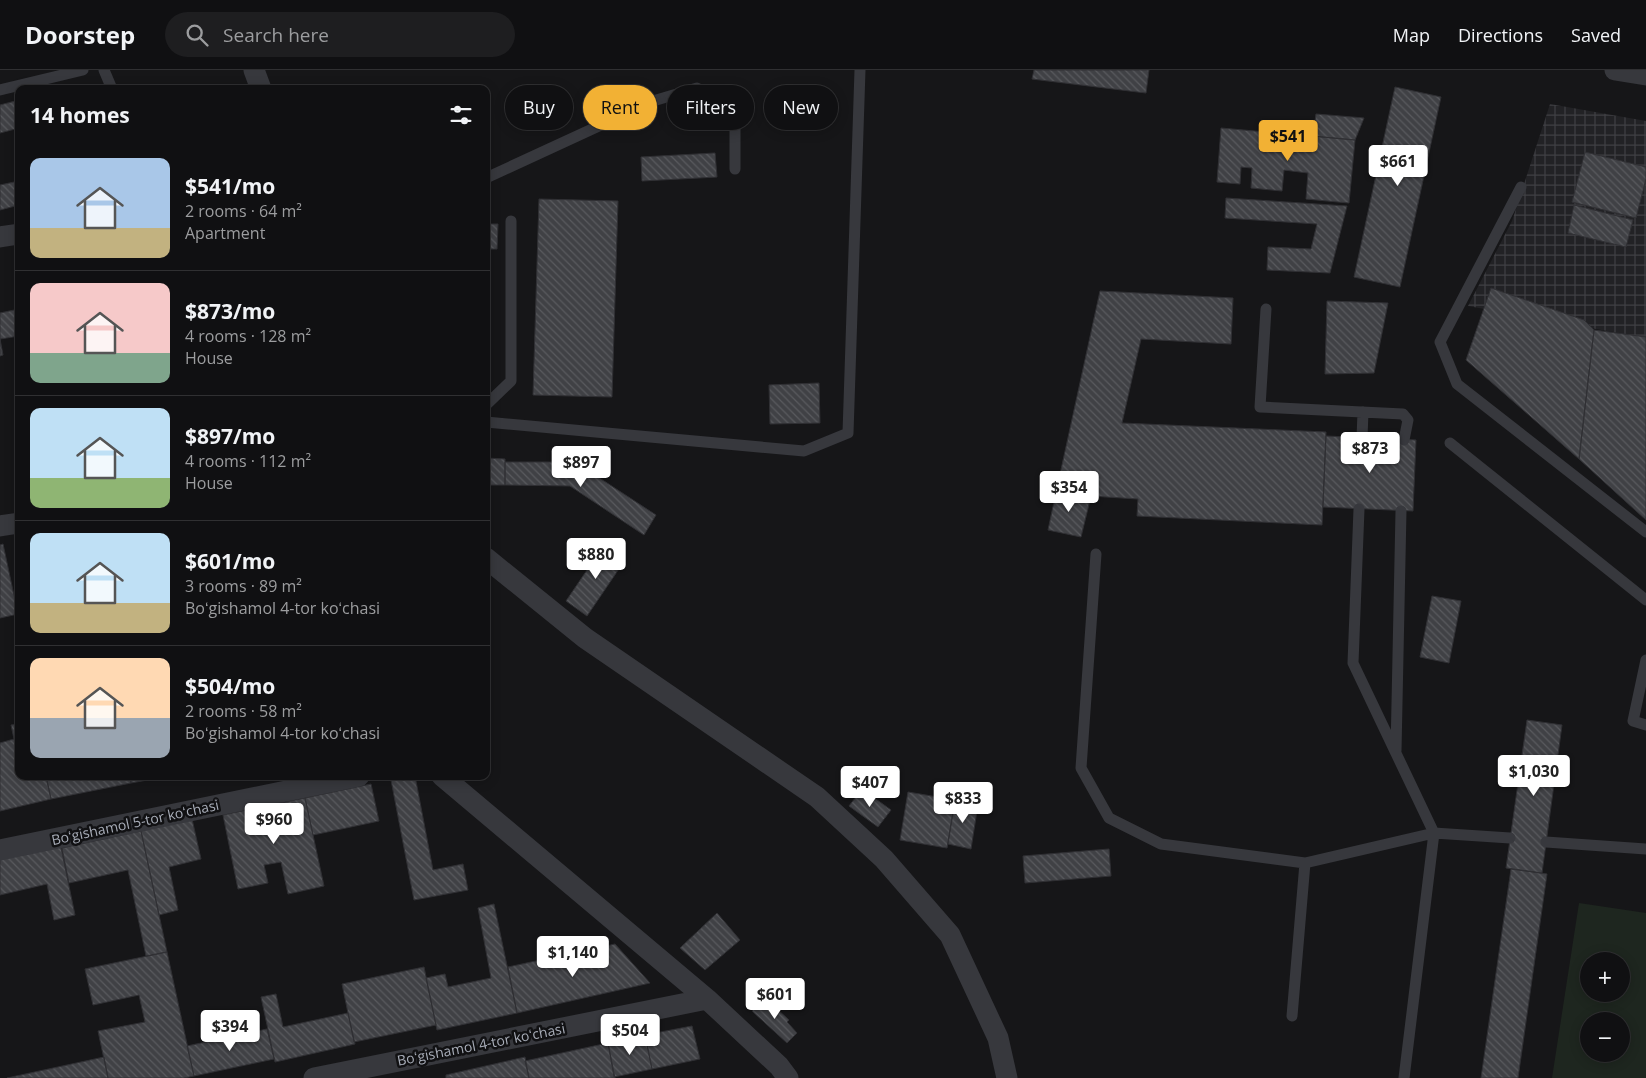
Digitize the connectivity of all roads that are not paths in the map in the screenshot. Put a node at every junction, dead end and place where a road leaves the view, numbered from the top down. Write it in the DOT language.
graph roads {
  1 [pos="83,70"];
  2 [pos="104,70"];
  3 [pos="254,70"];
  4 [pos="860,70"];
  5 [pos="1614,70"];
  6 [pos="1646,75"];
  7 [pos="21,85"];
  8 [pos="110,85"];
  9 [pos="260,85"];
  10 [pos="15,86"];
  11 [pos="0,90"];
  12 [pos="735,169"];
  13 [pos="490,176"];
  14 [pos="1521,187"];
  15 [pos="511,221"];
  16 [pos="15,235"];
  17 [pos="0,237"];
  18 [pos="1266,309"];
  19 [pos="490,401"];
  20 [pos="1363,412"];
  21 [pos="490,422"];
  22 [pos="1362,438"];
  23 [pos="1404,440"];
  24 [pos="1450,443"];
  25 [pos="1359,509"];
  26 [pos="1401,510"];
  27 [pos="15,524"];
  28 [pos="0,526"];
  29 [pos="1646,532"];
  30 [pos="1096,554"];
  31 [pos="490,561"];
  32 [pos="1646,600"];
  33 [pos="1646,660"];
  34 [pos="1646,725"];
  35 [pos="1396,753"];
  36 [pos="340,780"];
  37 [pos="447,780"];
  38 [pos="1434,833"];
  39 [pos="1510,838"];
  40 [pos="1546,842"];
  41 [pos="1646,848"];
  42 [pos="0,850"];
  43 [pos="1306,863"];
  44 [pos="707,999"];
  45 [pos="1292,1016"];
  46 [pos="314,1078"];
  47 [pos="788,1078"];
  48 [pos="1007,1078"];
  49 [pos="1404,1078"];
  1 -- 7 [label="lane"];
  2 -- 8 [label="lane"];
  3 -- 9 [label="street"];
  4 -- 21 [label="lane"];
  5 -- 6 [label="street"];
  10 -- 11 [label="lane"];
  12 -- 13 [label="lane"];
  14 -- 29 [label="lane"];
  15 -- 19 [label="lane"];
  16 -- 17 [label="street"];
  18 -- 20 [label="lane"];
  20 -- 22 [label="lane"];
  20 -- 23 [label="lane"];
  24 -- 32 [label="lane"];
  25 -- 35 [label="lane"];
  26 -- 35 [label="lane"];
  27 -- 28 [label="street"];
  30 -- 43 [label="lane"];
  31 -- 48 [label="street"];
  33 -- 34 [label="lane"];
  35 -- 38 [label="lane"];
  36 -- 42 [label="street, Boʻgishamol 5-tor koʻchasi"];
  37 -- 44 [label="street"];
  38 -- 39 [label="lane"];
  38 -- 43 [label="lane"];
  38 -- 49 [label="lane"];
  40 -- 41 [label="lane"];
  43 -- 45 [label="lane"];
  44 -- 46 [label="street, Boʻgishamol 4-tor koʻchasi"];
  44 -- 47 [label="street"];
}
